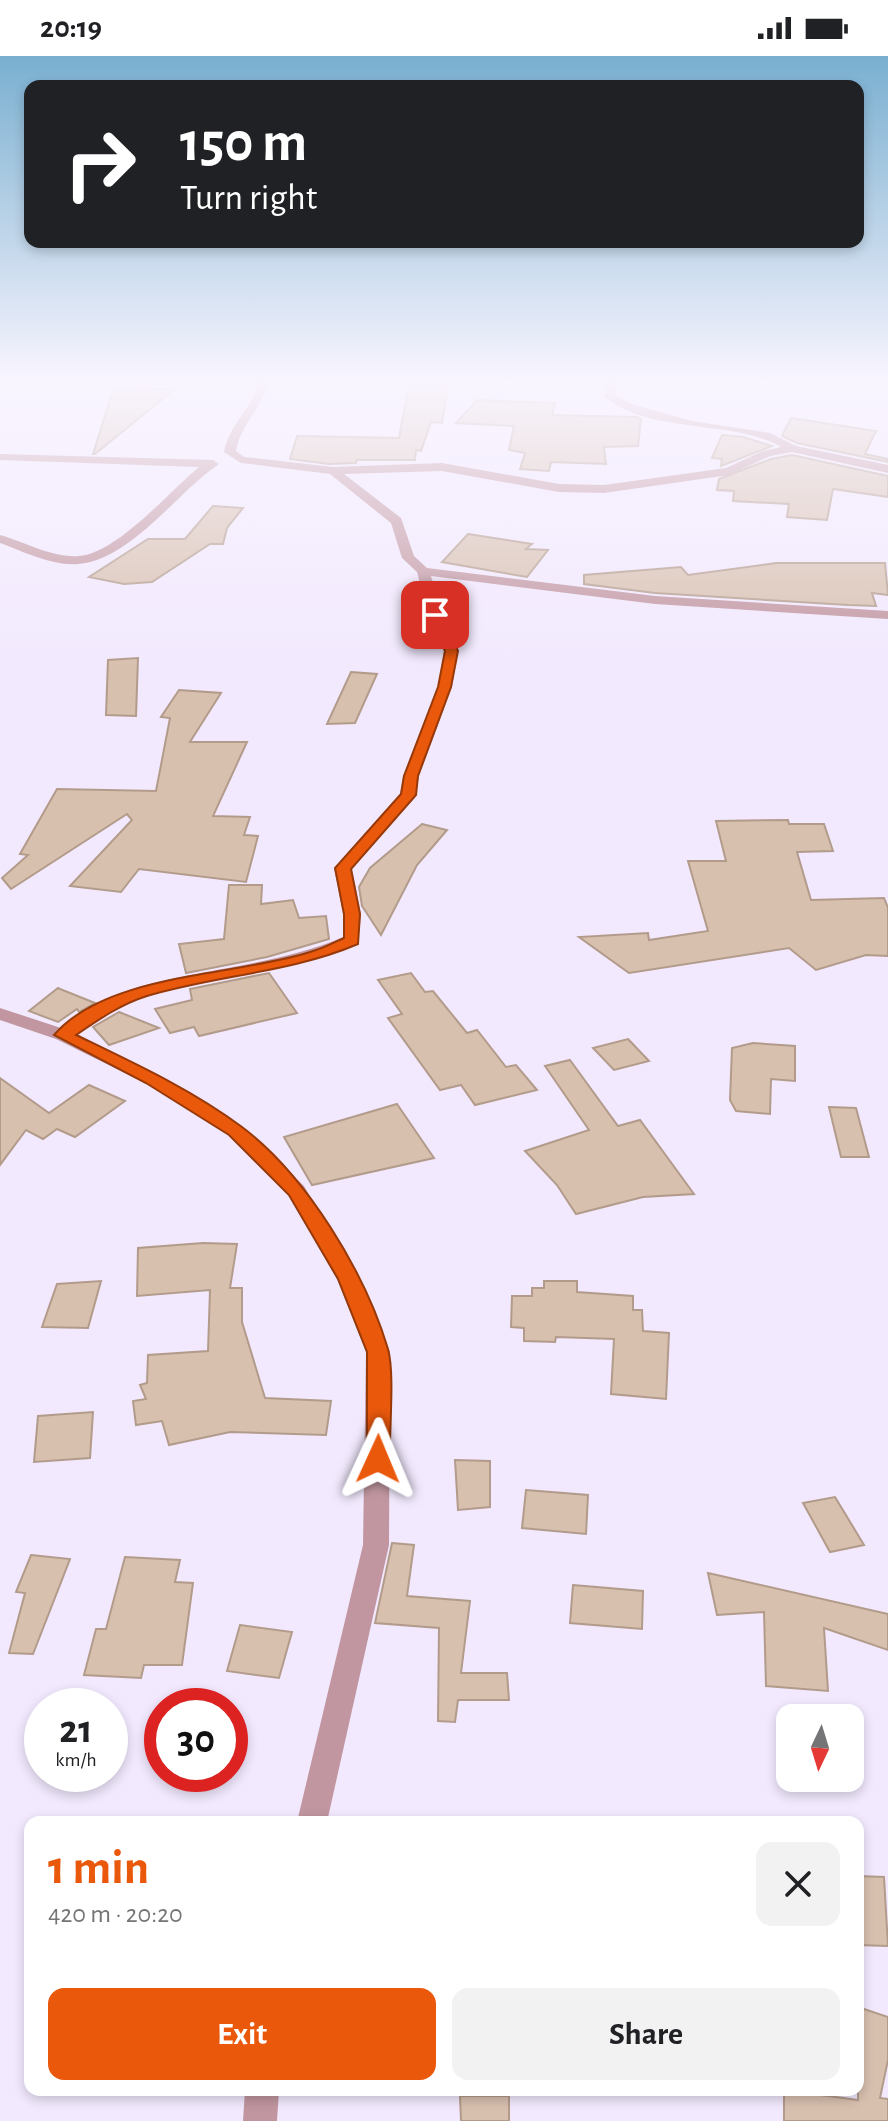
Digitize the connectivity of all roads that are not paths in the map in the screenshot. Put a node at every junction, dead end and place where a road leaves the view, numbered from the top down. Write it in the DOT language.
graph roads {
  1 [pos="195,476"];
  2 [pos="340,476"];
  3 [pos="494,476"];
  4 [pos="692,476"];
  5 [pos="0,539"];
  6 [pos="423,571"];
  7 [pos="888,615"];
  8 [pos="0,1014"];
  9 [pos="63,1035"];
  10 [pos="313,1816"];
  11 [pos="262,2096"];
  12 [pos="260,2121"];
  1 -- 5 [label="street"];
  2 -- 6 [label="street"];
  3 -- 4 [label="street"];
  6 -- 7 [label="street"];
  6 -- 9 [label="street"];
  8 -- 9 [label="street"];
  9 -- 10 [label="street"];
  11 -- 12 [label="street"];
}
